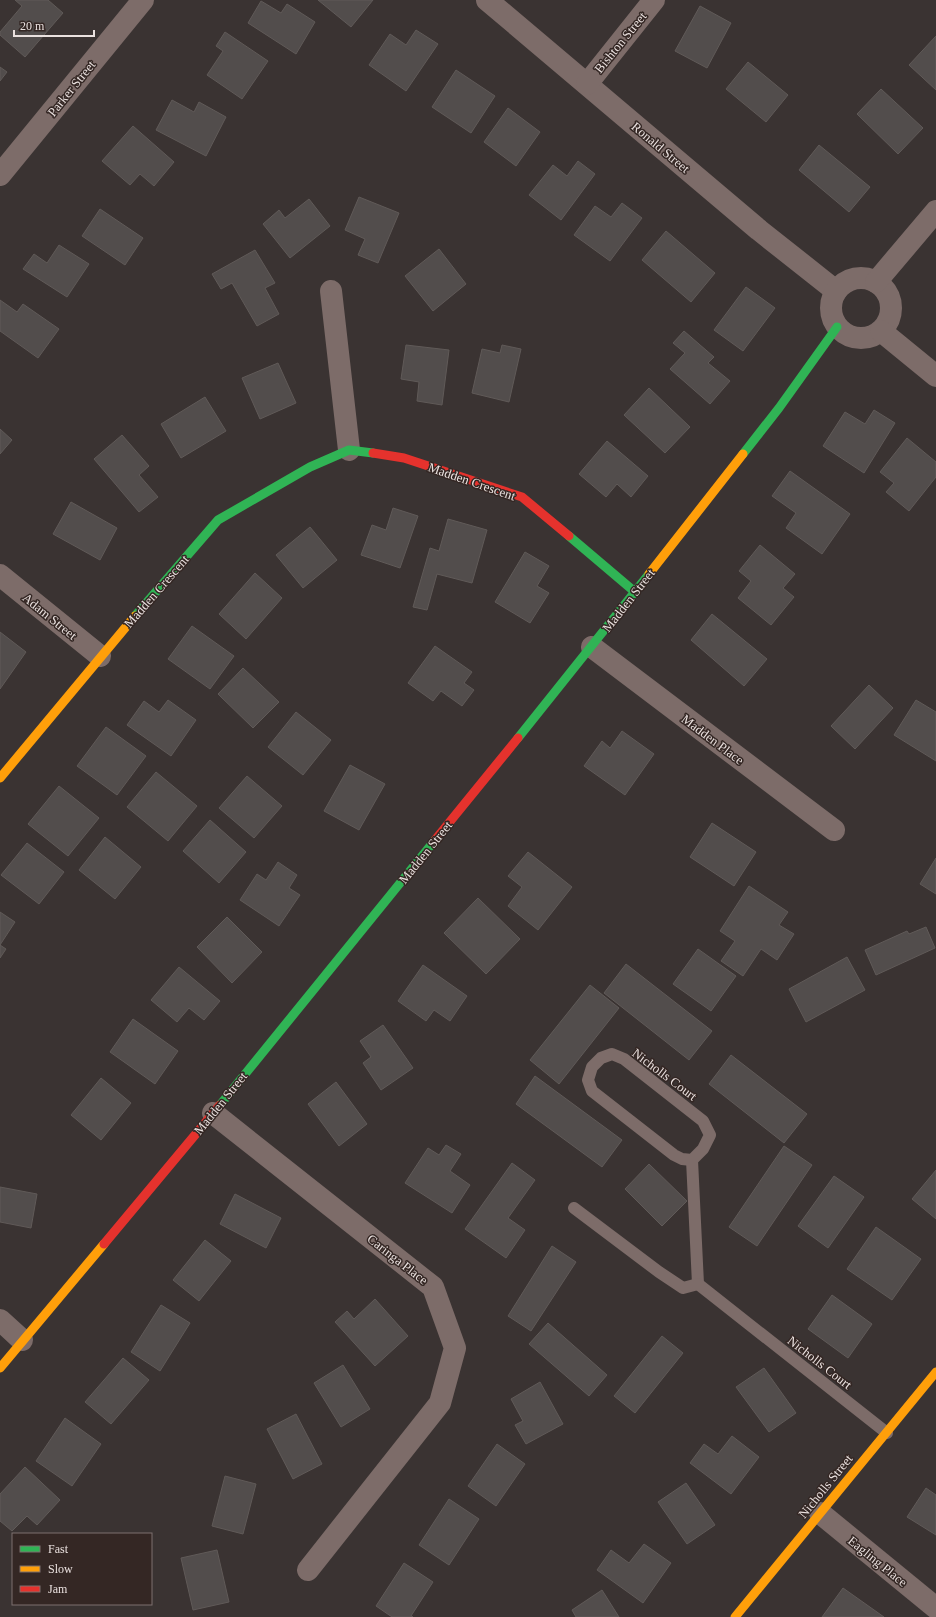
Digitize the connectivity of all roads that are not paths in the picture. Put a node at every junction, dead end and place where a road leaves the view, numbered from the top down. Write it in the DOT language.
graph roads {
  1 [pos="143,0"];
  2 [pos="487,0"];
  3 [pos="654,0"];
  4 [pos="587,84"];
  5 [pos="0,176"];
  6 [pos="936,211"];
  7 [pos="876,282"];
  8 [pos="331,291"];
  9 [pos="836,291"];
  10 [pos="837,327"];
  11 [pos="881,331"];
  12 [pos="936,376"];
  13 [pos="349,450"];
  14 [pos="0,575"];
  15 [pos="635,592"];
  16 [pos="592,647"];
  17 [pos="100,656"];
  18 [pos="0,778"];
  19 [pos="834,830"];
  20 [pos="212,1112"];
  21 [pos="692,1160"];
  22 [pos="574,1208"];
  23 [pos="698,1284"];
  24 [pos="0,1320"];
  25 [pos="22,1340"];
  26 [pos="0,1368"];
  27 [pos="936,1372"];
  28 [pos="887,1432"];
  29 [pos="820,1513"];
  30 [pos="308,1570"];
  31 [pos="936,1608"];
  32 [pos="735,1617"];
  1 -- 5 [label="street, Parker Street"];
  2 -- 4 [label="street, Ronald Street"];
  3 -- 4 [label="street, Bishton Street"];
  4 -- 9 [label="street, Ronald Street"];
  6 -- 7 [label="street"];
  7 -- 9 [label="street"];
  7 -- 11 [label="street"];
  8 -- 13 [label="street"];
  9 -- 10 [label="street"];
  10 -- 11 [label="street"];
  10 -- 15 [label="street, Madden Street"];
  11 -- 12 [label="street"];
  13 -- 15 [label="street, Madden Crescent"];
  13 -- 17 [label="street, Madden Crescent"];
  14 -- 17 [label="street, Adam Street"];
  15 -- 16 [label="street, Madden Street"];
  16 -- 19 [label="street, Madden Place"];
  16 -- 20 [label="street, Madden Street"];
  17 -- 18 [label="street, Madden Crescent"];
  20 -- 25 [label="street, Madden Street"];
  20 -- 30 [label="street, Caringa Place"];
  21 -- 21 [label="lane, Nicholls Court"];
  21 -- 23 [label="lane"];
  22 -- 23 [label="lane"];
  23 -- 28 [label="lane, Nicholls Court"];
  24 -- 25 [label="street"];
  25 -- 26 [label="street, Madden Street"];
  27 -- 28 [label="street, Nicholls Street"];
  28 -- 29 [label="street, Nicholls Street"];
  29 -- 31 [label="street, Eagling Place"];
  29 -- 32 [label="street, Nicholls Street"];
}
